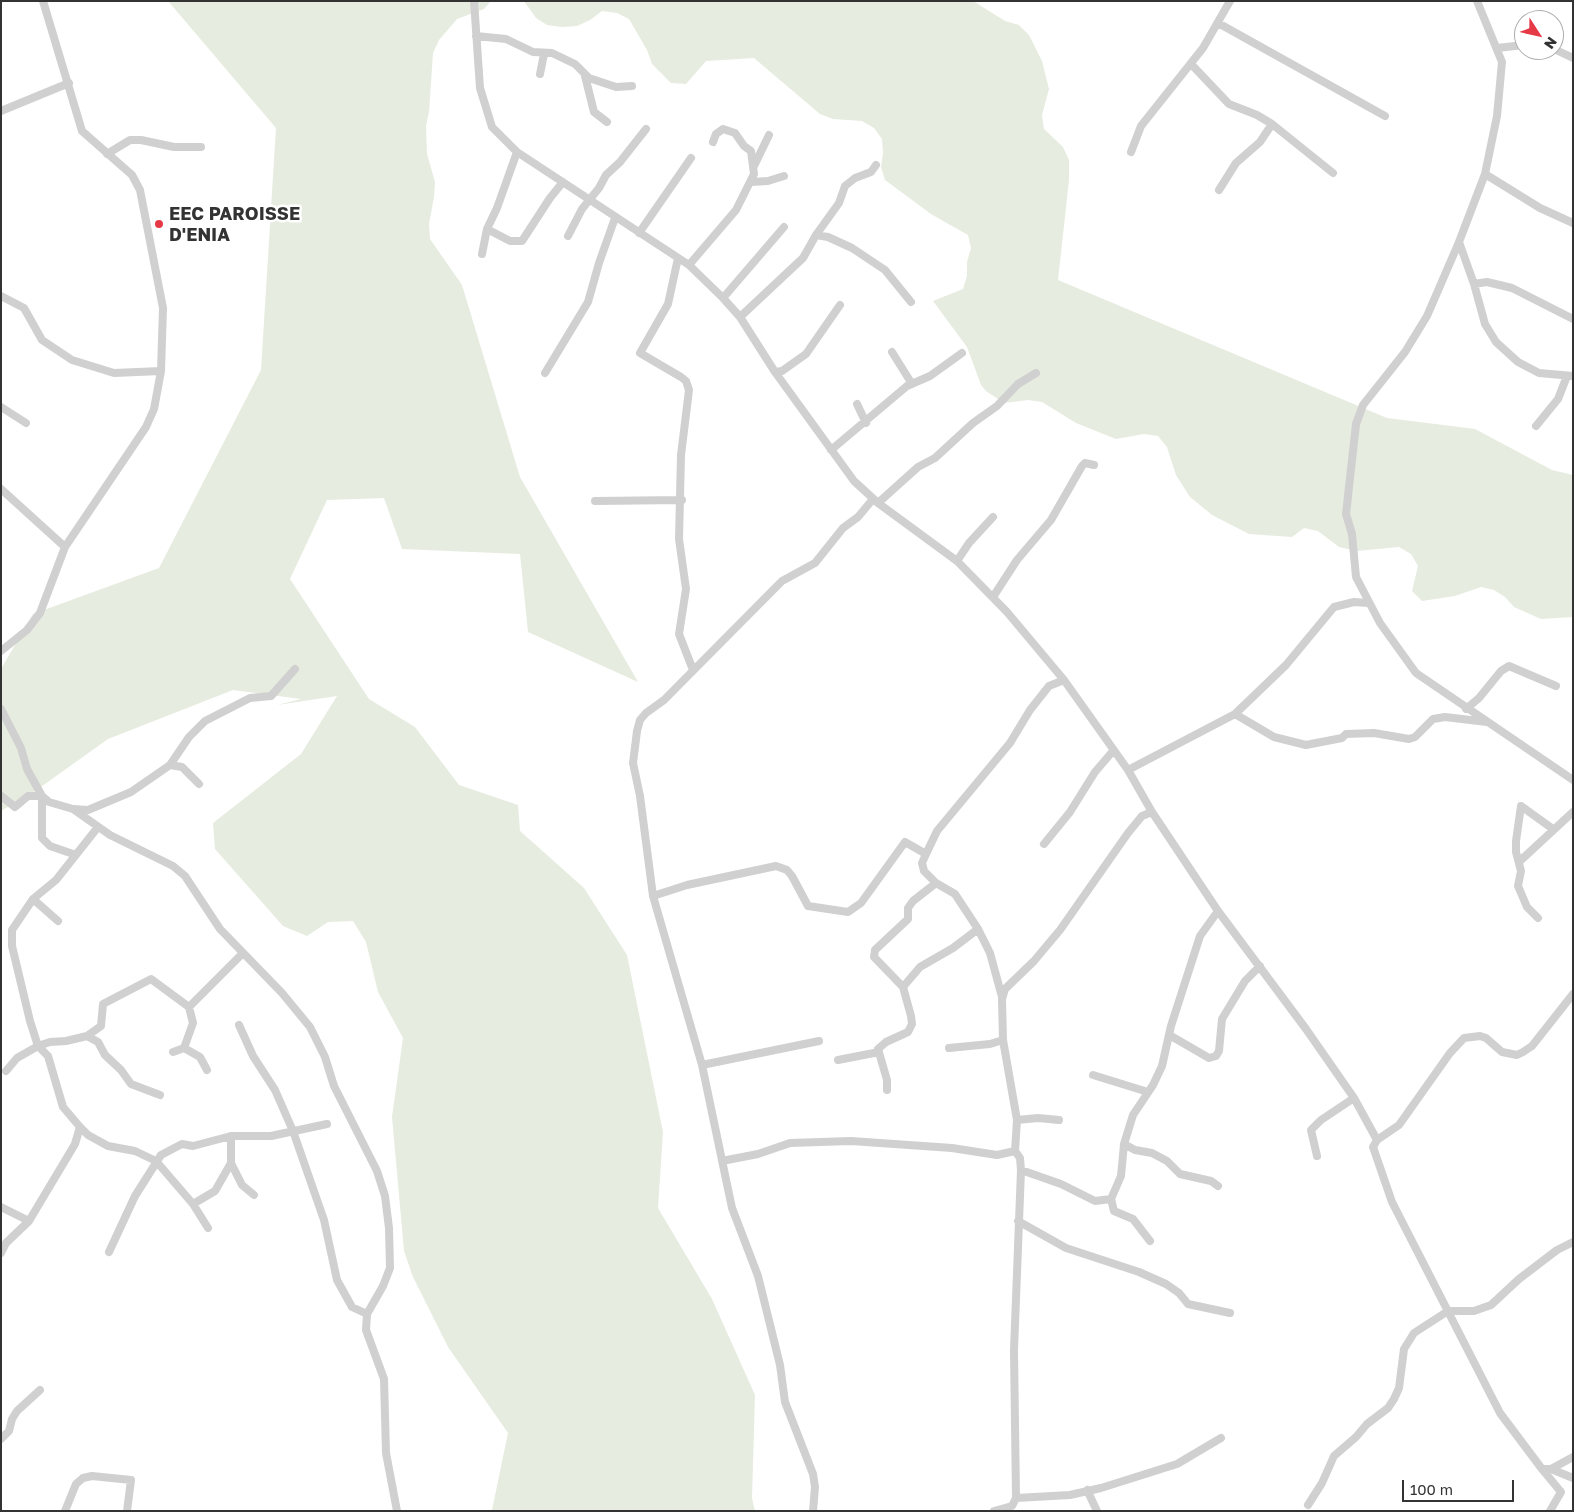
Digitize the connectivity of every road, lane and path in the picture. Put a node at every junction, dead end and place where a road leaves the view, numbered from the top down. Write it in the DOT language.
graph roads {
  1 [pos="43,1"];
  2 [pos="474,1"];
  3 [pos="1230,1"];
  4 [pos="1477,1"];
  5 [pos="1218,23"];
  6 [pos="476,36"];
  7 [pos="1514,46"];
  8 [pos="1498,48"];
  9 [pos="544,54"];
  10 [pos="1191,64"];
  11 [pos="540,74"];
  12 [pos="585,76"];
  13 [pos="69,83"];
  14 [pos="632,86"];
  15 [pos="1,111"];
  16 [pos="1385,116"];
  17 [pos="607,122"];
  18 [pos="1272,124"];
  19 [pos="646,129"];
  20 [pos="769,135"];
  21 [pos="713,142"];
  22 [pos="201,147"];
  23 [pos="516,152"];
  24 [pos="1131,152"];
  25 [pos="107,154"];
  26 [pos="691,158"];
  27 [pos="876,165"];
  28 [pos="754,166"];
  29 [pos="1333,174"];
  30 [pos="1485,174"];
  31 [pos="784,176"];
  32 [pos="564,182"];
  33 [pos="751,182"];
  34 [pos="1219,190"];
  35 [pos="588,200"];
  36 [pos="615,218"];
  37 [pos="1573,223"];
  38 [pos="784,227"];
  39 [pos="487,229"];
  40 [pos="639,233"];
  41 [pos="816,235"];
  42 [pos="568,236"];
  43 [pos="1459,242"];
  44 [pos="482,254"];
  45 [pos="678,258"];
  46 [pos="689,265"];
  47 [pos="1474,284"];
  48 [pos="1,296"];
  49 [pos="723,298"];
  50 [pos="912,302"];
  51 [pos="840,305"];
  52 [pos="740,317"];
  53 [pos="1573,319"];
  54 [pos="892,352"];
  55 [pos="962,353"];
  56 [pos="160,372"];
  57 [pos="775,372"];
  58 [pos="545,373"];
  59 [pos="1036,373"];
  60 [pos="1570,376"];
  61 [pos="912,384"];
  62 [pos="857,404"];
  63 [pos="1,407"];
  64 [pos="866,423"];
  65 [pos="26,424"];
  66 [pos="1536,426"];
  67 [pos="831,450"];
  68 [pos="1094,465"];
  69 [pos="1,488"];
  70 [pos="682,500"];
  71 [pos="595,501"];
  72 [pos="876,501"];
  73 [pos="993,517"];
  74 [pos="65,547"];
  75 [pos="957,561"];
  76 [pos="993,597"];
  77 [pos="1368,603"];
  78 [pos="1,652"];
  79 [pos="295,669"];
  80 [pos="693,670"];
  81 [pos="1064,680"];
  82 [pos="1556,686"];
  83 [pos="1,709"];
  84 [pos="1466,709"];
  85 [pos="1235,714"];
  86 [pos="1489,722"];
  87 [pos="1113,751"];
  88 [pos="170,765"];
  89 [pos="1128,770"];
  90 [pos="1573,780"];
  91 [pos="199,784"];
  92 [pos="1,796"];
  93 [pos="42,796"];
  94 [pos="73,809"];
  95 [pos="1152,812"];
  96 [pos="1573,812"];
  97 [pos="98,827"];
  98 [pos="1553,829"];
  99 [pos="1044,844"];
  100 [pos="926,854"];
  101 [pos="76,855"];
  102 [pos="1520,861"];
  103 [pos="936,883"];
  104 [pos="653,896"];
  105 [pos="33,899"];
  106 [pos="1218,911"];
  107 [pos="1538,918"];
  108 [pos="58,921"];
  109 [pos="978,929"];
  110 [pos="242,954"];
  111 [pos="1260,966"];
  112 [pos="903,987"];
  113 [pos="1573,994"];
  114 [pos="1002,999"];
  115 [pos="189,1007"];
  116 [pos="239,1025"];
  117 [pos="88,1036"];
  118 [pos="1171,1036"];
  119 [pos="1003,1040"];
  120 [pos="819,1041"];
  121 [pos="38,1046"];
  122 [pos="184,1048"];
  123 [pos="949,1048"];
  124 [pos="173,1052"];
  125 [pos="879,1052"];
  126 [pos="838,1060"];
  127 [pos="702,1065"];
  128 [pos="207,1070"];
  129 [pos="6,1071"];
  130 [pos="1093,1075"];
  131 [pos="887,1090"];
  132 [pos="1148,1092"];
  133 [pos="160,1096"];
  134 [pos="1354,1098"];
  135 [pos="1017,1120"];
  136 [pos="1059,1120"];
  137 [pos="328,1124"];
  138 [pos="80,1127"];
  139 [pos="293,1131"];
  140 [pos="231,1136"];
  141 [pos="1376,1140"];
  142 [pos="1124,1144"];
  143 [pos="1015,1152"];
  144 [pos="1317,1156"];
  145 [pos="156,1161"];
  146 [pos="722,1161"];
  147 [pos="231,1163"];
  148 [pos="1021,1170"];
  149 [pos="1218,1186"];
  150 [pos="254,1195"];
  151 [pos="1112,1199"];
  152 [pos="193,1204"];
  153 [pos="1,1207"];
  154 [pos="29,1221"];
  155 [pos="1018,1221"];
  156 [pos="208,1228"];
  157 [pos="1150,1241"];
  158 [pos="1573,1242"];
  159 [pos="109,1252"];
  160 [pos="1,1253"];
  161 [pos="1448,1311"];
  162 [pos="1230,1312"];
  163 [pos="367,1314"];
  164 [pos="40,1390"];
  165 [pos="1221,1438"];
  166 [pos="1,1439"];
  167 [pos="1573,1457"];
  168 [pos="1542,1469"];
  169 [pos="1551,1469"];
  170 [pos="1573,1478"];
  171 [pos="1087,1490"];
  172 [pos="1016,1498"];
  173 [pos="1308,1504"];
  174 [pos="65,1511"];
  175 [pos="127,1511"];
  176 [pos="397,1511"];
  177 [pos="813,1511"];
  178 [pos="994,1511"];
  179 [pos="1097,1511"];
  180 [pos="1550,1511"];
  1 -- 13 [label="street"];
  2 -- 6 [label="street"];
  3 -- 5 [label="street"];
  4 -- 8 [label="street"];
  5 -- 10 [label="street"];
  5 -- 16 [label="street"];
  6 -- 9 [label="street"];
  6 -- 23 [label="street"];
  7 -- 8 [label="street"];
  8 -- 30 [label="street"];
  9 -- 11 [label="street"];
  9 -- 12 [label="street"];
  10 -- 18 [label="street"];
  10 -- 24 [label="street"];
  12 -- 14 [label="street"];
  12 -- 17 [label="street"];
  13 -- 15 [label="street"];
  13 -- 25 [label="street"];
  18 -- 29 [label="street"];
  18 -- 34 [label="street"];
  19 -- 35 [label="street"];
  20 -- 28 [label="street"];
  21 -- 28 [label="street"];
  22 -- 25 [label="street"];
  23 -- 32 [label="street"];
  23 -- 39 [label="street"];
  25 -- 56 [label="street"];
  26 -- 40 [label="street"];
  27 -- 41 [label="street"];
  28 -- 33 [label="street"];
  30 -- 37 [label="street"];
  30 -- 43 [label="street"];
  31 -- 33 [label="street"];
  32 -- 35 [label="street"];
  32 -- 39 [label="street"];
  33 -- 46 [label="street"];
  35 -- 36 [label="street"];
  35 -- 42 [label="street"];
  36 -- 40 [label="street"];
  36 -- 58 [label="street"];
  38 -- 49 [label="street"];
  39 -- 44 [label="street"];
  40 -- 45 [label="street"];
  41 -- 50 [label="street"];
  41 -- 52 [label="street"];
  43 -- 47 [label="street"];
  43 -- 77 [label="street"];
  45 -- 46 [label="street"];
  45 -- 70 [label="street"];
  46 -- 49 [label="street"];
  47 -- 53 [label="street"];
  47 -- 60 [label="street"];
  48 -- 56 [label="street"];
  49 -- 52 [label="street"];
  51 -- 57 [label="street"];
  52 -- 57 [label="street"];
  54 -- 61 [label="street"];
  55 -- 61 [label="street"];
  56 -- 74 [label="street"];
  57 -- 67 [label="street"];
  59 -- 72 [label="street"];
  60 -- 66 [label="street"];
  61 -- 64 [label="street"];
  62 -- 64 [label="street"];
  63 -- 65 [label="street"];
  64 -- 67 [label="street"];
  67 -- 72 [label="street"];
  68 -- 76 [label="street"];
  69 -- 74 [label="street"];
  70 -- 71 [label="street"];
  70 -- 80 [label="street"];
  72 -- 75 [label="street"];
  72 -- 80 [label="street"];
  73 -- 75 [label="street"];
  74 -- 78 [label="street"];
  75 -- 76 [label="street"];
  76 -- 81 [label="street"];
  77 -- 84 [label="street"];
  77 -- 85 [label="street"];
  79 -- 88 [label="street"];
  80 -- 104 [label="street"];
  81 -- 87 [label="street"];
  81 -- 100 [label="street"];
  82 -- 84 [label="street"];
  83 -- 93 [label="street"];
  84 -- 86 [label="street"];
  85 -- 86 [label="street"];
  85 -- 89 [label="street"];
  86 -- 90 [label="street"];
  87 -- 89 [label="street"];
  87 -- 99 [label="street"];
  88 -- 91 [label="street"];
  88 -- 94 [label="street"];
  89 -- 95 [label="street"];
  92 -- 93 [label="street"];
  93 -- 94 [label="street"];
  93 -- 101 [label="street"];
  94 -- 97 [label="street"];
  95 -- 106 [label="street"];
  95 -- 114 [label="street"];
  96 -- 98 [label="street"];
  97 -- 101 [label="street"];
  97 -- 110 [label="street"];
  98 -- 102 [label="street"];
  98 -- 102 [label="street"];
  100 -- 103 [label="street"];
  100 -- 104 [label="street"];
  101 -- 105 [label="street"];
  102 -- 107 [label="street"];
  103 -- 109 [label="street"];
  103 -- 112 [label="street"];
  104 -- 127 [label="street"];
  105 -- 108 [label="street"];
  105 -- 121 [label="street"];
  106 -- 111 [label="street"];
  106 -- 118 [label="street"];
  109 -- 112 [label="street"];
  109 -- 114 [label="street"];
  110 -- 115 [label="street"];
  110 -- 163 [label="street"];
  111 -- 118 [label="street"];
  111 -- 134 [label="street"];
  112 -- 125 [label="street"];
  113 -- 141 [label="street"];
  114 -- 119 [label="street"];
  115 -- 117 [label="street"];
  115 -- 122 [label="street"];
  116 -- 139 [label="street"];
  117 -- 121 [label="street"];
  117 -- 133 [label="street"];
  118 -- 132 [label="street"];
  119 -- 123 [label="street"];
  119 -- 135 [label="street"];
  120 -- 127 [label="street"];
  121 -- 129 [label="street"];
  121 -- 138 [label="street"];
  122 -- 124 [label="street"];
  122 -- 128 [label="street"];
  125 -- 126 [label="street"];
  125 -- 131 [label="street"];
  127 -- 146 [label="street"];
  130 -- 132 [label="street"];
  132 -- 142 [label="street"];
  134 -- 141 [label="street"];
  134 -- 144 [label="street"];
  135 -- 136 [label="street"];
  135 -- 143 [label="street"];
  137 -- 139 [label="street"];
  138 -- 145 [label="street"];
  138 -- 154 [label="street"];
  139 -- 140 [label="street"];
  139 -- 163 [label="street"];
  140 -- 145 [label="street"];
  140 -- 147 [label="street"];
  141 -- 161 [label="street"];
  142 -- 149 [label="street"];
  142 -- 151 [label="street"];
  143 -- 146 [label="street"];
  143 -- 148 [label="street"];
  145 -- 152 [label="street"];
  145 -- 159 [label="street"];
  146 -- 177 [label="street"];
  147 -- 150 [label="street"];
  147 -- 152 [label="street"];
  148 -- 151 [label="street"];
  148 -- 155 [label="street"];
  151 -- 157 [label="street"];
  152 -- 156 [label="street"];
  153 -- 154 [label="street"];
  154 -- 160 [label="street"];
  155 -- 162 [label="street"];
  155 -- 172 [label="street"];
  158 -- 161 [label="street"];
  161 -- 168 [label="street"];
  161 -- 173 [label="street"];
  163 -- 176 [label="street"];
  164 -- 166 [label="street"];
  165 -- 171 [label="street"];
  167 -- 169 [label="street"];
  168 -- 169 [label="street"];
  168 -- 180 [label="street"];
  169 -- 170 [label="street"];
  171 -- 172 [label="street"];
  171 -- 179 [label="street"];
  172 -- 178 [label="street"];
  174 -- 175 [label="street"];
}
